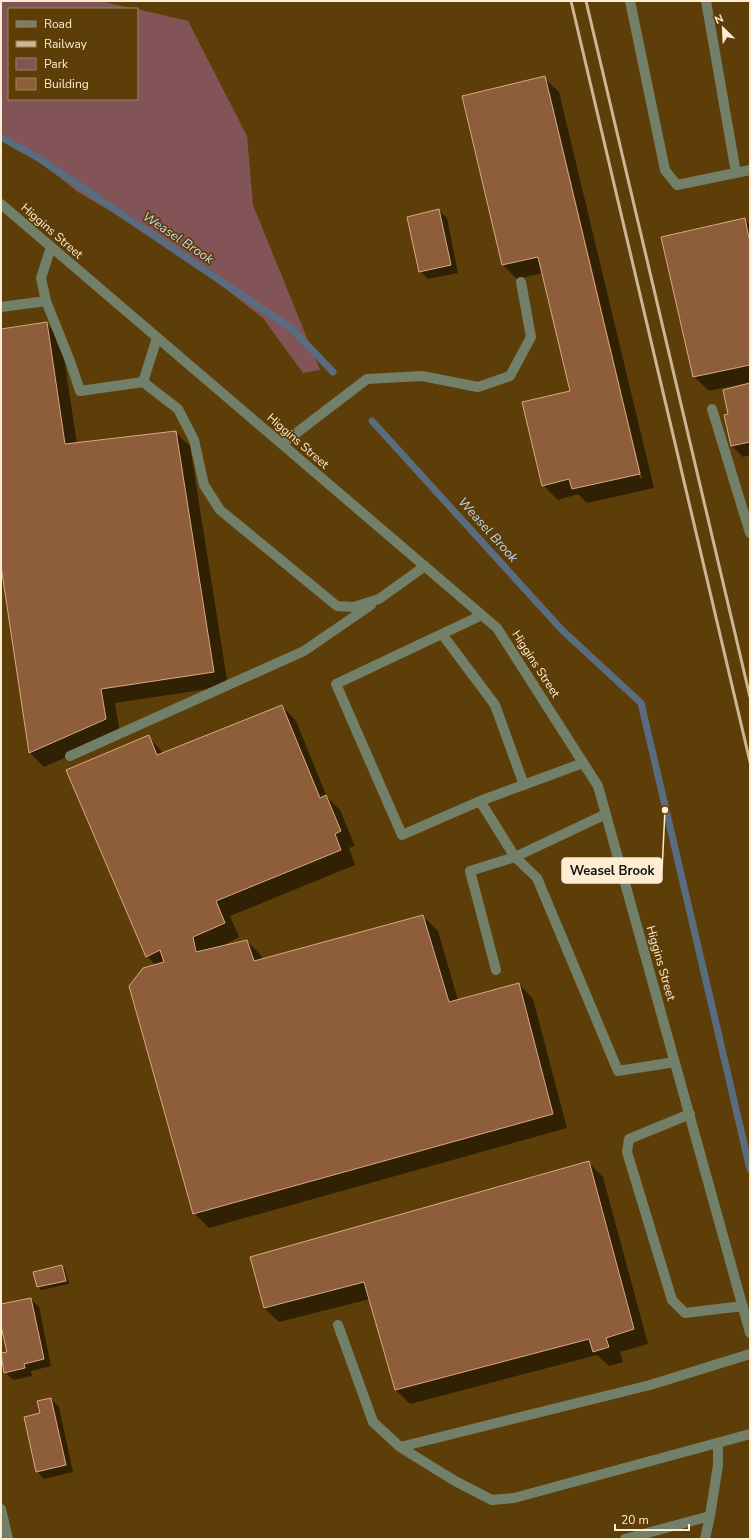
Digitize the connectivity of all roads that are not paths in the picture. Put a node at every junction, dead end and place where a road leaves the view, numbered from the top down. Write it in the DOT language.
graph roads {
  1 [pos="630,1"];
  2 [pos="706,1"];
  3 [pos="750,170"];
  4 [pos="736,173"];
  5 [pos="1,204"];
  6 [pos="50,247"];
  7 [pos="521,282"];
  8 [pos="46,301"];
  9 [pos="1,307"];
  10 [pos="157,338"];
  11 [pos="144,382"];
  12 [pos="712,409"];
  13 [pos="282,444"];
  14 [pos="750,533"];
  15 [pos="425,566"];
  16 [pos="379,599"];
  17 [pos="482,615"];
  18 [pos="442,634"];
  19 [pos="70,756"];
  20 [pos="583,763"];
  21 [pos="524,785"];
  22 [pos="480,801"];
  23 [pos="606,814"];
  24 [pos="516,857"];
  25 [pos="496,970"];
  26 [pos="675,1062"];
  27 [pos="690,1114"];
  28 [pos="743,1306"];
  29 [pos="338,1325"];
  30 [pos="750,1333"];
  31 [pos="750,1354"];
  32 [pos="750,1434"];
  33 [pos="718,1443"];
  34 [pos="400,1447"];
  35 [pos="1,1509"];
  36 [pos="710,1516"];
  37 [pos="8,1539"];
  38 [pos="625,1539"];
  39 [pos="706,1539"];
  1 -- 4 [label="street"];
  2 -- 4 [label="street"];
  3 -- 4 [label="street"];
  5 -- 6 [label="street, Higgins Street"];
  6 -- 8 [label="street"];
  6 -- 10 [label="street, Higgins Street"];
  7 -- 13 [label="street"];
  8 -- 9 [label="street"];
  8 -- 11 [label="street"];
  10 -- 11 [label="street"];
  10 -- 13 [label="street, Higgins Street"];
  11 -- 16 [label="street"];
  12 -- 14 [label="street"];
  13 -- 15 [label="street, Higgins Street"];
  15 -- 16 [label="street"];
  15 -- 17 [label="street, Higgins Street"];
  16 -- 19 [label="street"];
  17 -- 18 [label="street"];
  17 -- 20 [label="street, Higgins Street"];
  18 -- 21 [label="street"];
  18 -- 22 [label="street"];
  20 -- 21 [label="street"];
  20 -- 23 [label="street, Higgins Street"];
  21 -- 22 [label="street"];
  22 -- 24 [label="street"];
  23 -- 24 [label="street"];
  23 -- 26 [label="street, Higgins Street"];
  24 -- 25 [label="street"];
  24 -- 26 [label="street"];
  26 -- 27 [label="street, Higgins Street"];
  27 -- 28 [label="street, Higgins Street"];
  27 -- 28 [label="street"];
  28 -- 30 [label="street, Higgins Street"];
  29 -- 34 [label="street"];
  31 -- 34 [label="street"];
  32 -- 33 [label="street"];
  33 -- 34 [label="street"];
  33 -- 36 [label="street"];
  35 -- 37 [label="street"];
  36 -- 38 [label="street"];
  36 -- 39 [label="street"];
}
